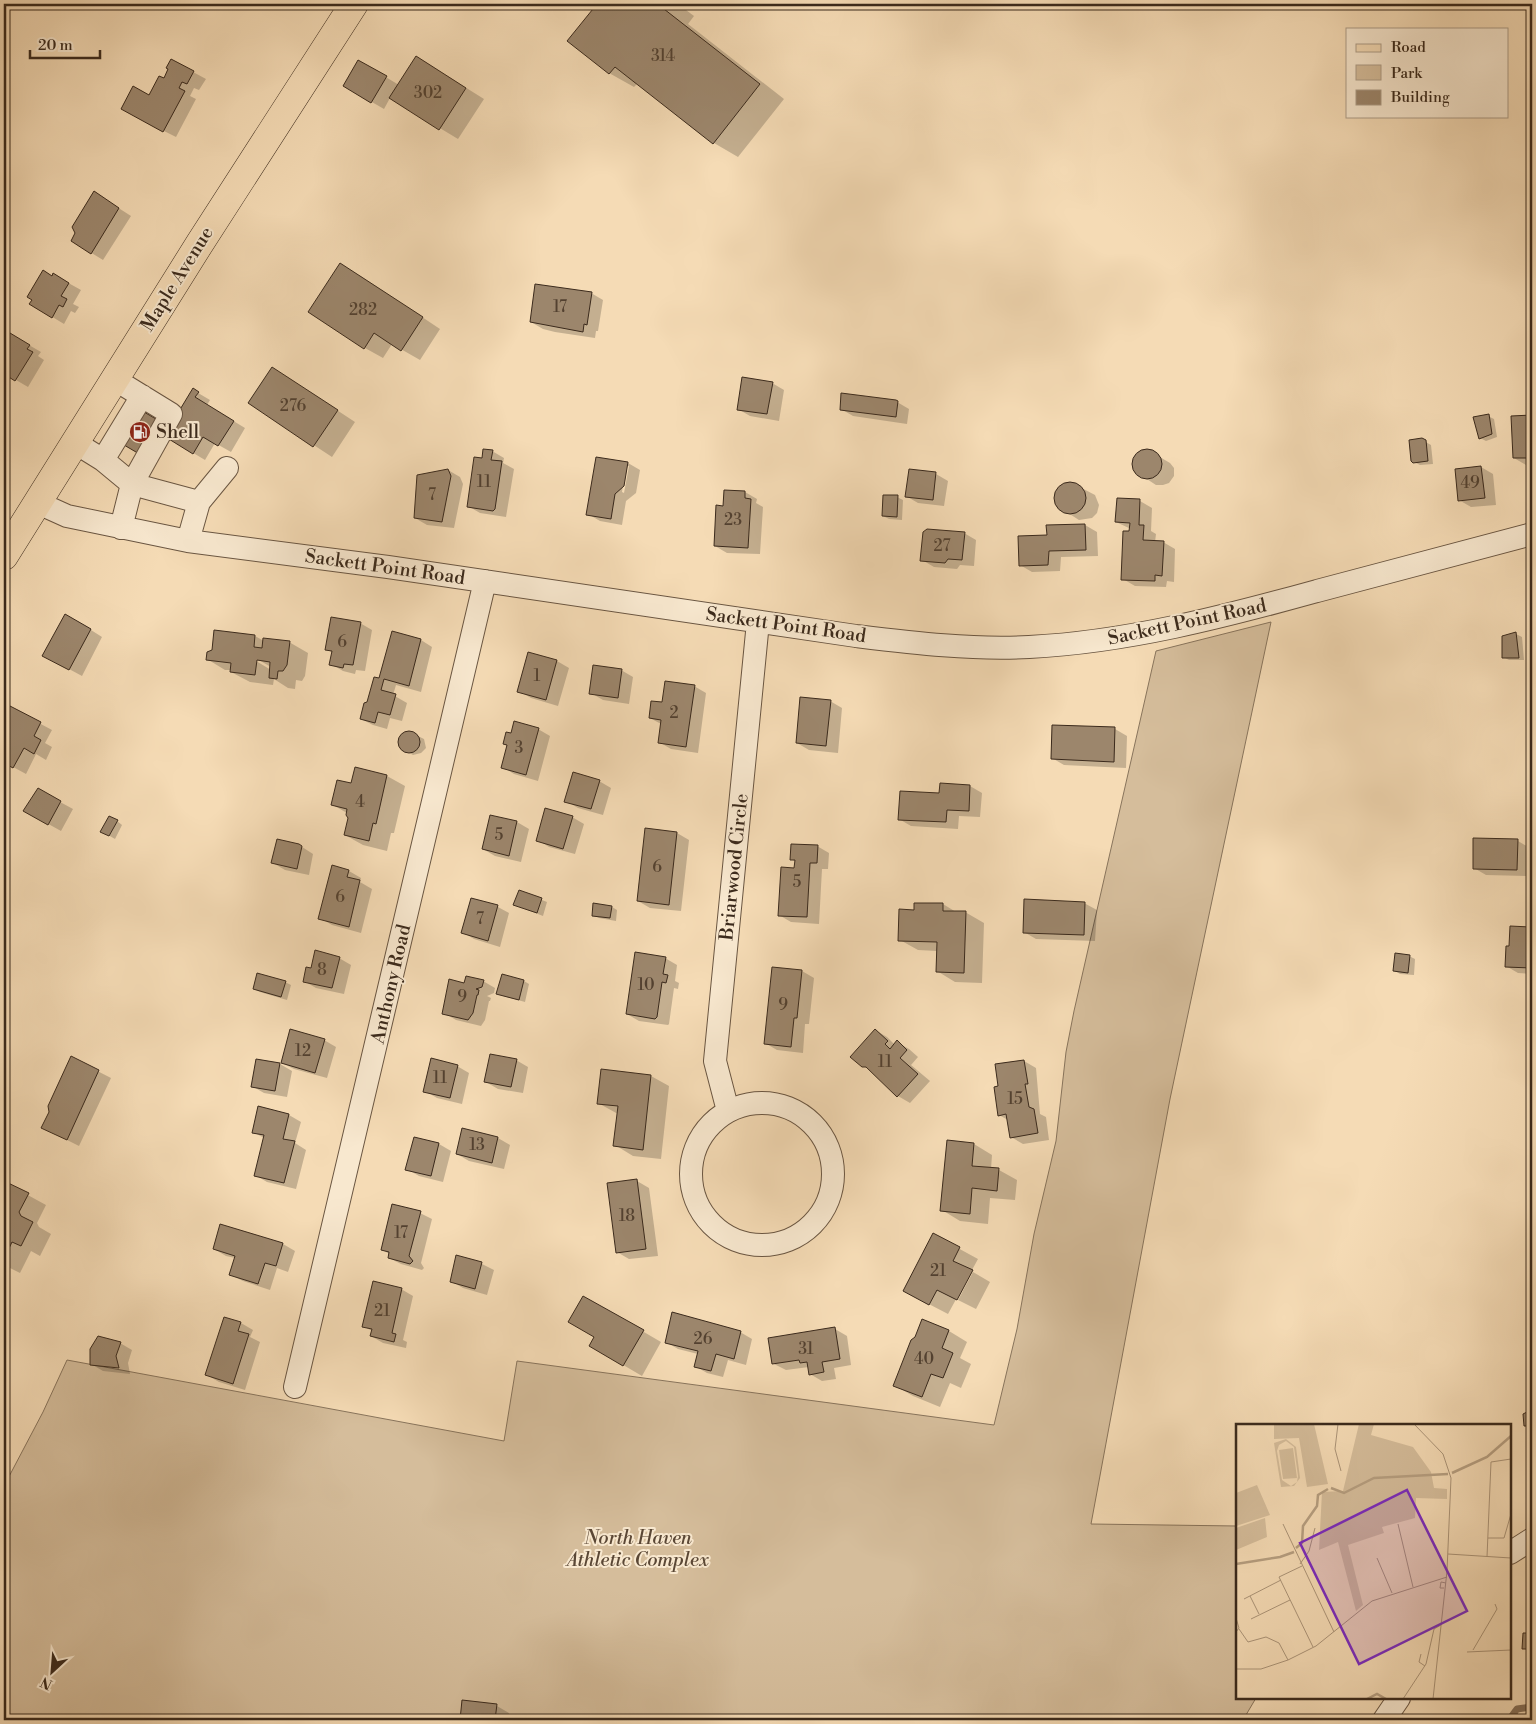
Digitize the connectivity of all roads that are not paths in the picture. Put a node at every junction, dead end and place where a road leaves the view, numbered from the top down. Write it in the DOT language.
graph roads {
  1 [pos="354,4"];
  2 [pos="114,379"];
  3 [pos="142,396"];
  4 [pos="74,442"];
  5 [pos="103,460"];
  6 [pos="227,468"];
  7 [pos="132,484"];
  8 [pos="36,502"];
  9 [pos="199,502"];
  10 [pos="120,528"];
  11 [pos="1532,534"];
  12 [pos="188,541"];
  13 [pos="4,556"];
  14 [pos="485,581"];
  15 [pos="758,622"];
  16 [pos="728,1111"];
  17 [pos="295,1387"];
  18 [pos="1532,1539"];
  19 [pos="1511,1552"];
  20 [pos="1398,1699"];
  21 [pos="1384,1720"];
  1 -- 2 [label="main road, Maple Avenue"];
  2 -- 3 [label="street"];
  2 -- 4 [label="main road, Maple Avenue"];
  3 -- 5 [label="street"];
  3 -- 7 [label="street"];
  4 -- 5 [label="street"];
  4 -- 8 [label="main road, Maple Avenue"];
  5 -- 7 [label="street"];
  6 -- 9 [label="street"];
  7 -- 9 [label="street"];
  7 -- 10 [label="street"];
  8 -- 10 [label="street, Sackett Point Road"];
  8 -- 13 [label="main road, Maple Avenue"];
  9 -- 12 [label="street"];
  10 -- 12 [label="street, Sackett Point Road"];
  11 -- 15 [label="street, Sackett Point Road"];
  12 -- 14 [label="street, Sackett Point Road"];
  14 -- 15 [label="street, Sackett Point Road"];
  14 -- 17 [label="street, Anthony Road"];
  15 -- 16 [label="street, Briarwood Circle"];
  16 -- 16 [label="street"];
  18 -- 19 [label="street"];
  20 -- 21 [label="street"];
}
